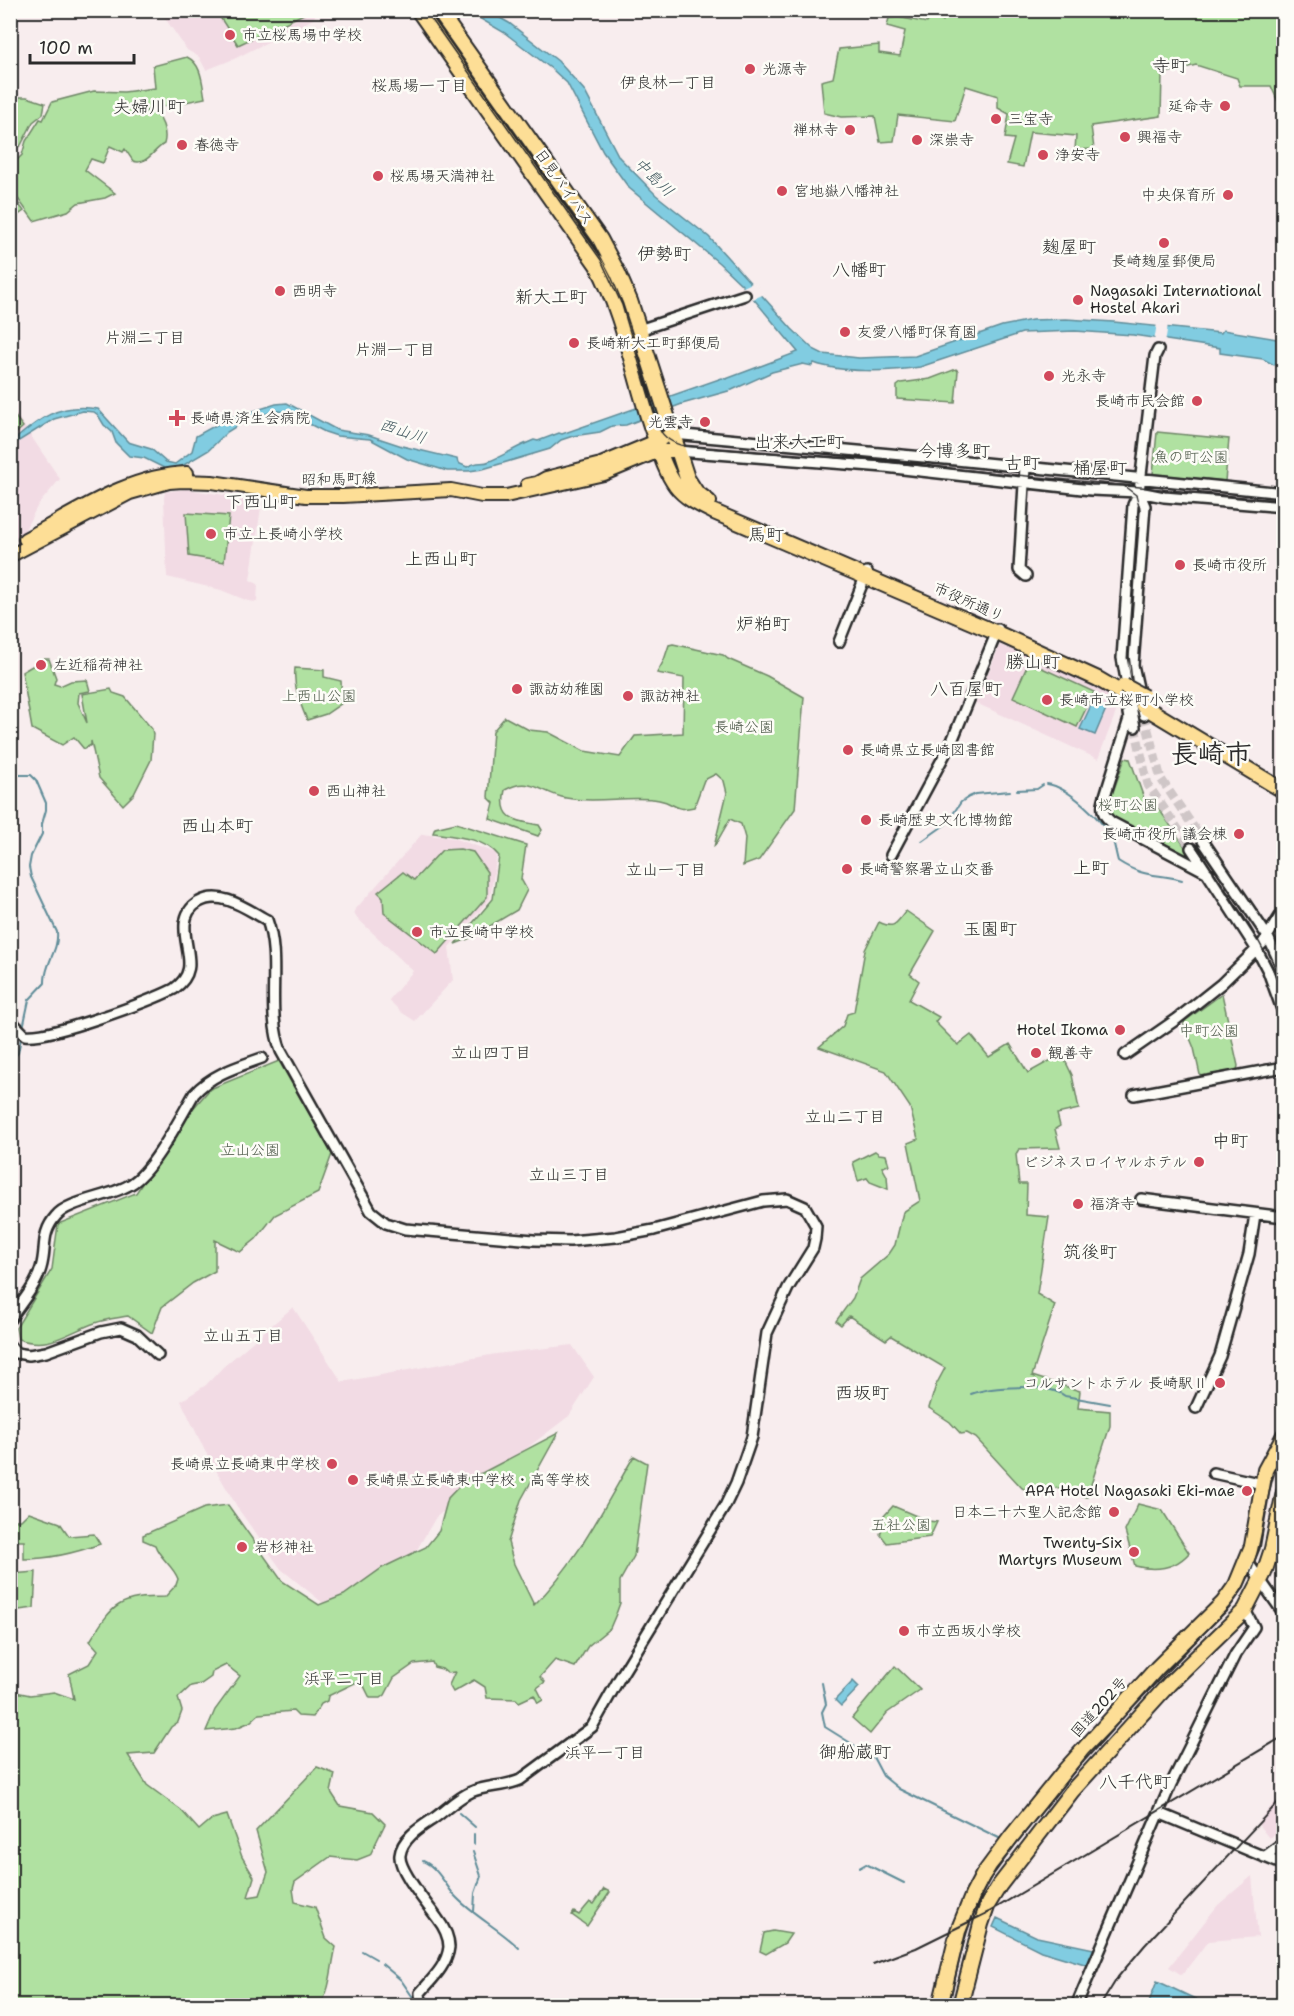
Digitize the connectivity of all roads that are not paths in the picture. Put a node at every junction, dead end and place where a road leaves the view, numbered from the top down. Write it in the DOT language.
graph roads {
  1 [pos="418,10"];
  2 [pos="438,10"];
  3 [pos="745,295"];
  4 [pos="639,330"];
  5 [pos="1158,350"];
  6 [pos="673,435"];
  7 [pos="658,446"];
  8 [pos="678,451"];
  9 [pos="887,453"];
  10 [pos="956,460"];
  11 [pos="885,467"];
  12 [pos="1025,467"];
  13 [pos="953,474"];
  14 [pos="1094,474"];
  15 [pos="1140,478"];
  16 [pos="1025,482"];
  17 [pos="1091,490"];
  18 [pos="1139,492"];
  19 [pos="1284,493"];
  20 [pos="1284,507"];
  21 [pos="10,547"];
  22 [pos="10,556"];
  23 [pos="867,573"];
  24 [pos="1026,576"];
  25 [pos="998,630"];
  26 [pos="838,642"];
  27 [pos="1122,689"];
  28 [pos="1144,706"];
  29 [pos="1135,727"];
  30 [pos="1284,781"];
  31 [pos="1284,791"];
  32 [pos="1203,841"];
  33 [pos="1191,848"];
  34 [pos="891,855"];
  35 [pos="1208,873"];
  36 [pos="1284,910"];
  37 [pos="1268,938"];
  38 [pos="1257,950"];
  39 [pos="1284,972"];
  40 [pos="1284,1015"];
  41 [pos="10,1017"];
  42 [pos="1125,1055"];
  43 [pos="262,1058"];
  44 [pos="1284,1067"];
  45 [pos="1134,1095"];
  46 [pos="1141,1199"];
  47 [pos="1255,1214"];
  48 [pos="1284,1217"];
  49 [pos="10,1319"];
  50 [pos="10,1346"];
  51 [pos="158,1355"];
  52 [pos="1196,1408"];
  53 [pos="1284,1435"];
  54 [pos="1213,1473"];
  55 [pos="1263,1484"];
  56 [pos="1284,1492"];
  57 [pos="1247,1561"];
  58 [pos="1260,1579"];
  59 [pos="1245,1610"];
  60 [pos="1284,1614"];
  61 [pos="1159,1813"];
  62 [pos="1284,1842"];
  63 [pos="1264,1857"];
  64 [pos="1284,1865"];
  65 [pos="424,2006"];
  66 [pos="940,2006"];
  67 [pos="960,2006"];
  68 [pos="1076,2006"];
  1 -- 7 [label="highway, 日見バイパス"];
  2 -- 4 [label="highway, 日見バイパス"];
  3 -- 4 [label="street"];
  4 -- 6 [label="highway, 日見バイパス"];
  5 -- 15 [label="street"];
  6 -- 7 [label="main road, 昭和馬町線"];
  6 -- 8 [label="highway, 市役所通り"];
  6 -- 9 [label="street"];
  7 -- 8 [label="main road, 昭和馬町線"];
  7 -- 21 [label="main road, 昭和馬町線"];
  7 -- 22 [label="main road, 昭和馬町線"];
  7 -- 23 [label="highway, 市役所通り"];
  8 -- 11 [label="street"];
  8 -- 23 [label="highway, 市役所通り"];
  9 -- 10 [label="street"];
  9 -- 11 [label="street"];
  10 -- 12 [label="street"];
  10 -- 13 [label="street"];
  11 -- 13 [label="street"];
  12 -- 14 [label="street"];
  12 -- 16 [label="street"];
  13 -- 16 [label="street"];
  14 -- 15 [label="street"];
  14 -- 17 [label="street"];
  15 -- 18 [label="street"];
  15 -- 19 [label="street"];
  16 -- 17 [label="street"];
  16 -- 24 [label="street"];
  17 -- 18 [label="street"];
  18 -- 20 [label="street"];
  18 -- 28 [label="street"];
  18 -- 29 [label="street"];
  23 -- 25 [label="highway, 市役所通り"];
  23 -- 26 [label="street"];
  25 -- 27 [label="highway, 市役所通り"];
  25 -- 34 [label="street"];
  27 -- 28 [label="highway, 市役所通り"];
  27 -- 35 [label="street"];
  28 -- 30 [label="highway, 市役所通り"];
  28 -- 31 [label="highway, 市役所通り"];
  32 -- 37 [label="street"];
  33 -- 35 [label="street"];
  35 -- 38 [label="street"];
  36 -- 37 [label="street"];
  37 -- 38 [label="street"];
  37 -- 39 [label="street"];
  38 -- 40 [label="street"];
  38 -- 42 [label="street"];
  41 -- 65 [label="street"];
  43 -- 49 [label="street"];
  44 -- 45 [label="street"];
  46 -- 47 [label="street"];
  47 -- 48 [label="street"];
  47 -- 52 [label="street"];
  50 -- 51 [label="street"];
  53 -- 55 [label="highway, 国道202号"];
  54 -- 55 [label="street"];
  55 -- 57 [label="highway, 国道202号"];
  56 -- 58 [label="highway"];
  57 -- 58 [label="street"];
  57 -- 66 [label="highway, 国道202号"];
  58 -- 59 [label="highway"];
  58 -- 60 [label="street"];
  59 -- 61 [label="street"];
  59 -- 67 [label="highway"];
  61 -- 63 [label="street"];
  61 -- 68 [label="street"];
  62 -- 63 [label="street"];
  63 -- 64 [label="street"];
}
